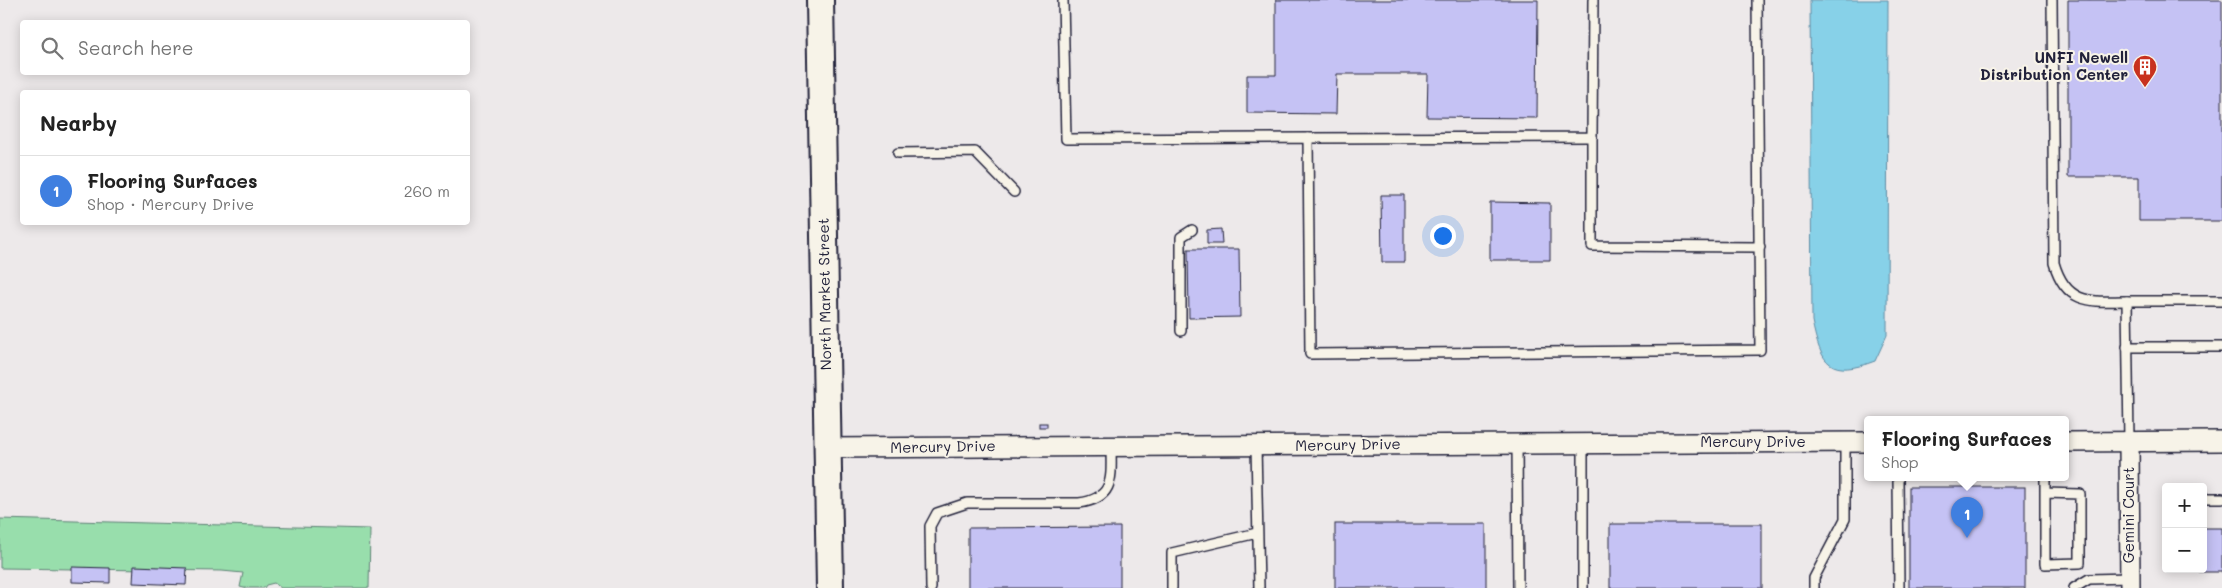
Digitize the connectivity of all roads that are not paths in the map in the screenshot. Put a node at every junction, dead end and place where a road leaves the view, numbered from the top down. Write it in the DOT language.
graph roads {
  1 [pos="820,0"];
  2 [pos="1063,0"];
  3 [pos="1593,0"];
  4 [pos="1758,0"];
  5 [pos="2052,0"];
  6 [pos="1592,137"];
  7 [pos="1308,138"];
  8 [pos="898,153"];
  9 [pos="1014,192"];
  10 [pos="1192,230"];
  11 [pos="1760,247"];
  12 [pos="2127,301"];
  13 [pos="2222,301"];
  14 [pos="1181,331"];
  15 [pos="2127,346"];
  16 [pos="2222,346"];
  17 [pos="2129,441"];
  18 [pos="2222,441"];
  19 [pos="1845,442"];
  20 [pos="1864,442"];
  21 [pos="2069,442"];
  22 [pos="1517,443"];
  23 [pos="1582,443"];
  24 [pos="1112,445"];
  25 [pos="1256,446"];
  26 [pos="828,448"];
  27 [pos="1898,481"];
  28 [pos="2045,481"];
  29 [pos="2045,493"];
  30 [pos="2207,498"];
  31 [pos="2222,498"];
  32 [pos="1257,533"];
  33 [pos="2080,563"];
  34 [pos="2090,579"];
  35 [pos="2130,583"];
  36 [pos="830,588"];
  37 [pos="931,588"];
  38 [pos="1172,588"];
  39 [pos="1258,588"];
  40 [pos="1518,588"];
  41 [pos="1583,588"];
  42 [pos="1814,588"];
  43 [pos="1899,588"];
  44 [pos="2074,588"];
  1 -- 26 [label="main road, North Market Street"];
  2 -- 7 [label="lane"];
  3 -- 6 [label="lane"];
  4 -- 11 [label="lane"];
  5 -- 12 [label="lane"];
  6 -- 7 [label="lane"];
  6 -- 11 [label="lane"];
  7 -- 11 [label="lane"];
  8 -- 9 [label="lane"];
  10 -- 14 [label="lane"];
  12 -- 13 [label="lane"];
  12 -- 15 [label="lane"];
  15 -- 16 [label="lane"];
  15 -- 17 [label="lane"];
  17 -- 18 [label="street"];
  17 -- 21 [label="street"];
  17 -- 35 [label="street, Gemini Court"];
  19 -- 20 [label="street, Mercury Drive"];
  19 -- 23 [label="street, Mercury Drive"];
  19 -- 42 [label="lane"];
  22 -- 23 [label="street, Mercury Drive"];
  22 -- 25 [label="street, Mercury Drive"];
  22 -- 40 [label="lane"];
  23 -- 41 [label="lane"];
  24 -- 25 [label="street, Mercury Drive"];
  24 -- 26 [label="street, Mercury Drive"];
  24 -- 37 [label="lane"];
  25 -- 32 [label="lane"];
  26 -- 36 [label="main road, North Market Street"];
  27 -- 43 [label="lane"];
  28 -- 29 [label="lane"];
  29 -- 33 [label="lane"];
  29 -- 33 [label="lane"];
  30 -- 31 [label="lane"];
  32 -- 38 [label="lane"];
  32 -- 39 [label="lane"];
  33 -- 34 [label="lane"];
  34 -- 35 [label="lane"];
  34 -- 44 [label="lane"];
}
